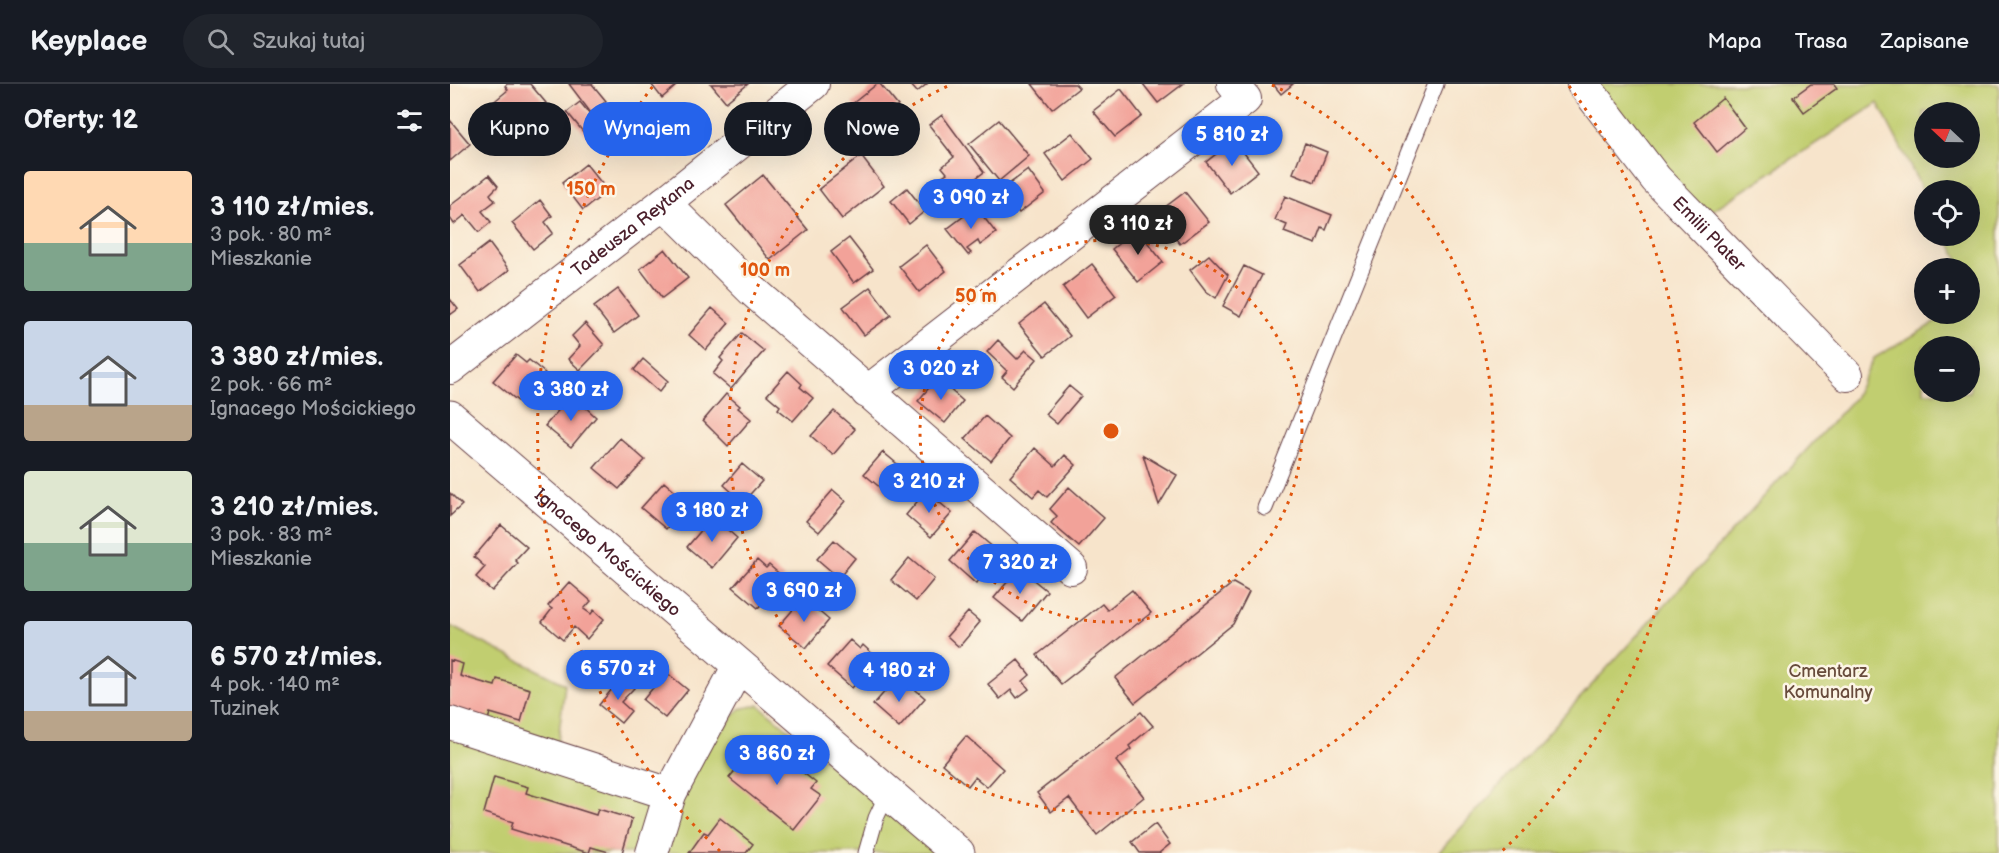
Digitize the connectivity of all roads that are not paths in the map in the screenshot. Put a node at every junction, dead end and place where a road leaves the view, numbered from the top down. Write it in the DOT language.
graph roads {
  1 [pos="1436,84"];
  2 [pos="1583,84"];
  3 [pos="810,85"];
  4 [pos="1239,92"];
  5 [pos="664,203"];
  6 [pos="450,369"];
  7 [pos="1847,375"];
  8 [pos="867,392"];
  9 [pos="450,417"];
  10 [pos="1265,508"];
  11 [pos="1071,568"];
  12 [pos="739,665"];
  13 [pos="450,723"];
  14 [pos="888,792"];
  15 [pos="670,794"];
  16 [pos="652,853"];
  17 [pos="866,853"];
  18 [pos="958,853"];
  1 -- 10 [label="lane"];
  2 -- 7 [label="street, Emilii Plater"];
  3 -- 5 [label="street, Tadeusza Reytana"];
  4 -- 8 [label="street"];
  5 -- 6 [label="street, Tadeusza Reytana"];
  5 -- 8 [label="street"];
  8 -- 11 [label="street"];
  9 -- 12 [label="street, Ignacego Mościckiego"];
  12 -- 14 [label="street, Ignacego Mościckiego"];
  12 -- 15 [label="street"];
  13 -- 15 [label="street"];
  14 -- 17 [label="lane"];
  14 -- 18 [label="street, Ignacego Mościckiego"];
  15 -- 16 [label="street"];
}
